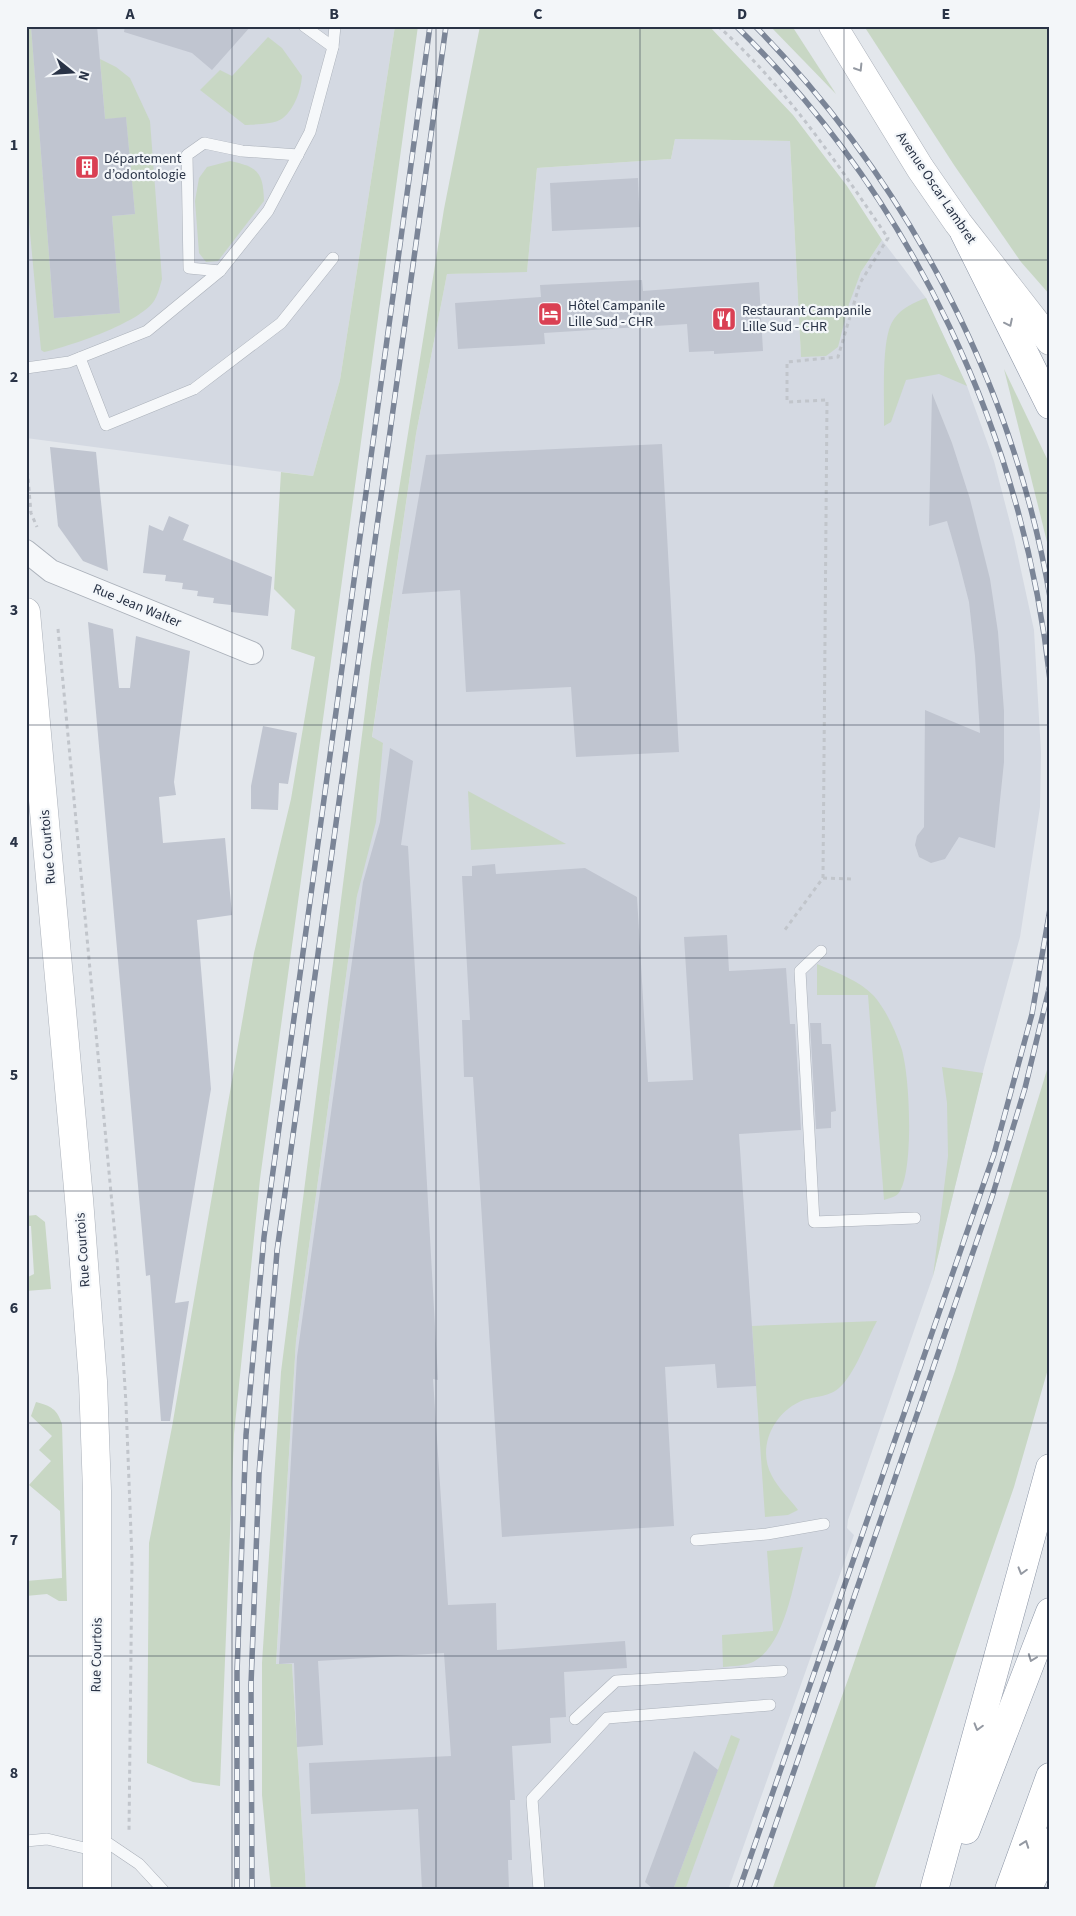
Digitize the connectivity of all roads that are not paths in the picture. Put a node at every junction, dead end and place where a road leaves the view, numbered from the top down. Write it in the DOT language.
graph roads {
  1 [pos="304,26"];
  2 [pos="335,26"];
  3 [pos="833,26"];
  4 [pos="333,47"];
  5 [pos="298,155"];
  6 [pos="964,232"];
  7 [pos="333,258"];
  8 [pos="220,271"];
  9 [pos="1050,341"];
  10 [pos="80,358"];
  11 [pos="26,368"];
  12 [pos="1050,405"];
  13 [pos="26,551"];
  14 [pos="26,612"];
  15 [pos="252,653"];
  16 [pos="821,951"];
  17 [pos="915,1218"];
  18 [pos="1050,1468"];
  19 [pos="1050,1480"];
  20 [pos="824,1524"];
  21 [pos="1035,1524"];
  22 [pos="696,1540"];
  23 [pos="1050,1612"];
  24 [pos="782,1671"];
  25 [pos="770,1704"];
  26 [pos="575,1719"];
  27 [pos="1050,1777"];
  28 [pos="26,1841"];
  29 [pos="1050,1842"];
  30 [pos="97,1843"];
  31 [pos="97,1890"];
  32 [pos="163,1890"];
  33 [pos="538,1890"];
  34 [pos="934,1890"];
  35 [pos="944,1890"];
  36 [pos="1008,1890"];
  37 [pos="1027,1890"];
  1 -- 4 [label="lane"];
  2 -- 4 [label="lane"];
  3 -- 6 [label="main road, Avenue Oscar Lambret, one-way"];
  4 -- 5 [label="lane"];
  5 -- 8 [label="lane"];
  5 -- 8 [label="lane"];
  6 -- 9 [label="main road, Avenue Oscar Lambret"];
  6 -- 12 [label="main road, one-way"];
  7 -- 10 [label="lane"];
  8 -- 10 [label="lane"];
  10 -- 11 [label="lane"];
  13 -- 15 [label="street, Rue Jean Walter"];
  14 -- 30 [label="main road, Rue Courtois"];
  16 -- 17 [label="lane"];
  18 -- 21 [label="main road"];
  19 -- 21 [label="main road"];
  20 -- 22 [label="lane"];
  21 -- 34 [label="main road, one-way"];
  23 -- 35 [label="main road, one-way"];
  24 -- 26 [label="lane"];
  25 -- 33 [label="lane"];
  36 -- 27 [label="main road, one-way"];
  28 -- 30 [label="lane"];
  29 -- 37 [label="main road"];
  30 -- 31 [label="main road, Rue Courtois"];
  30 -- 32 [label="lane"];
}
